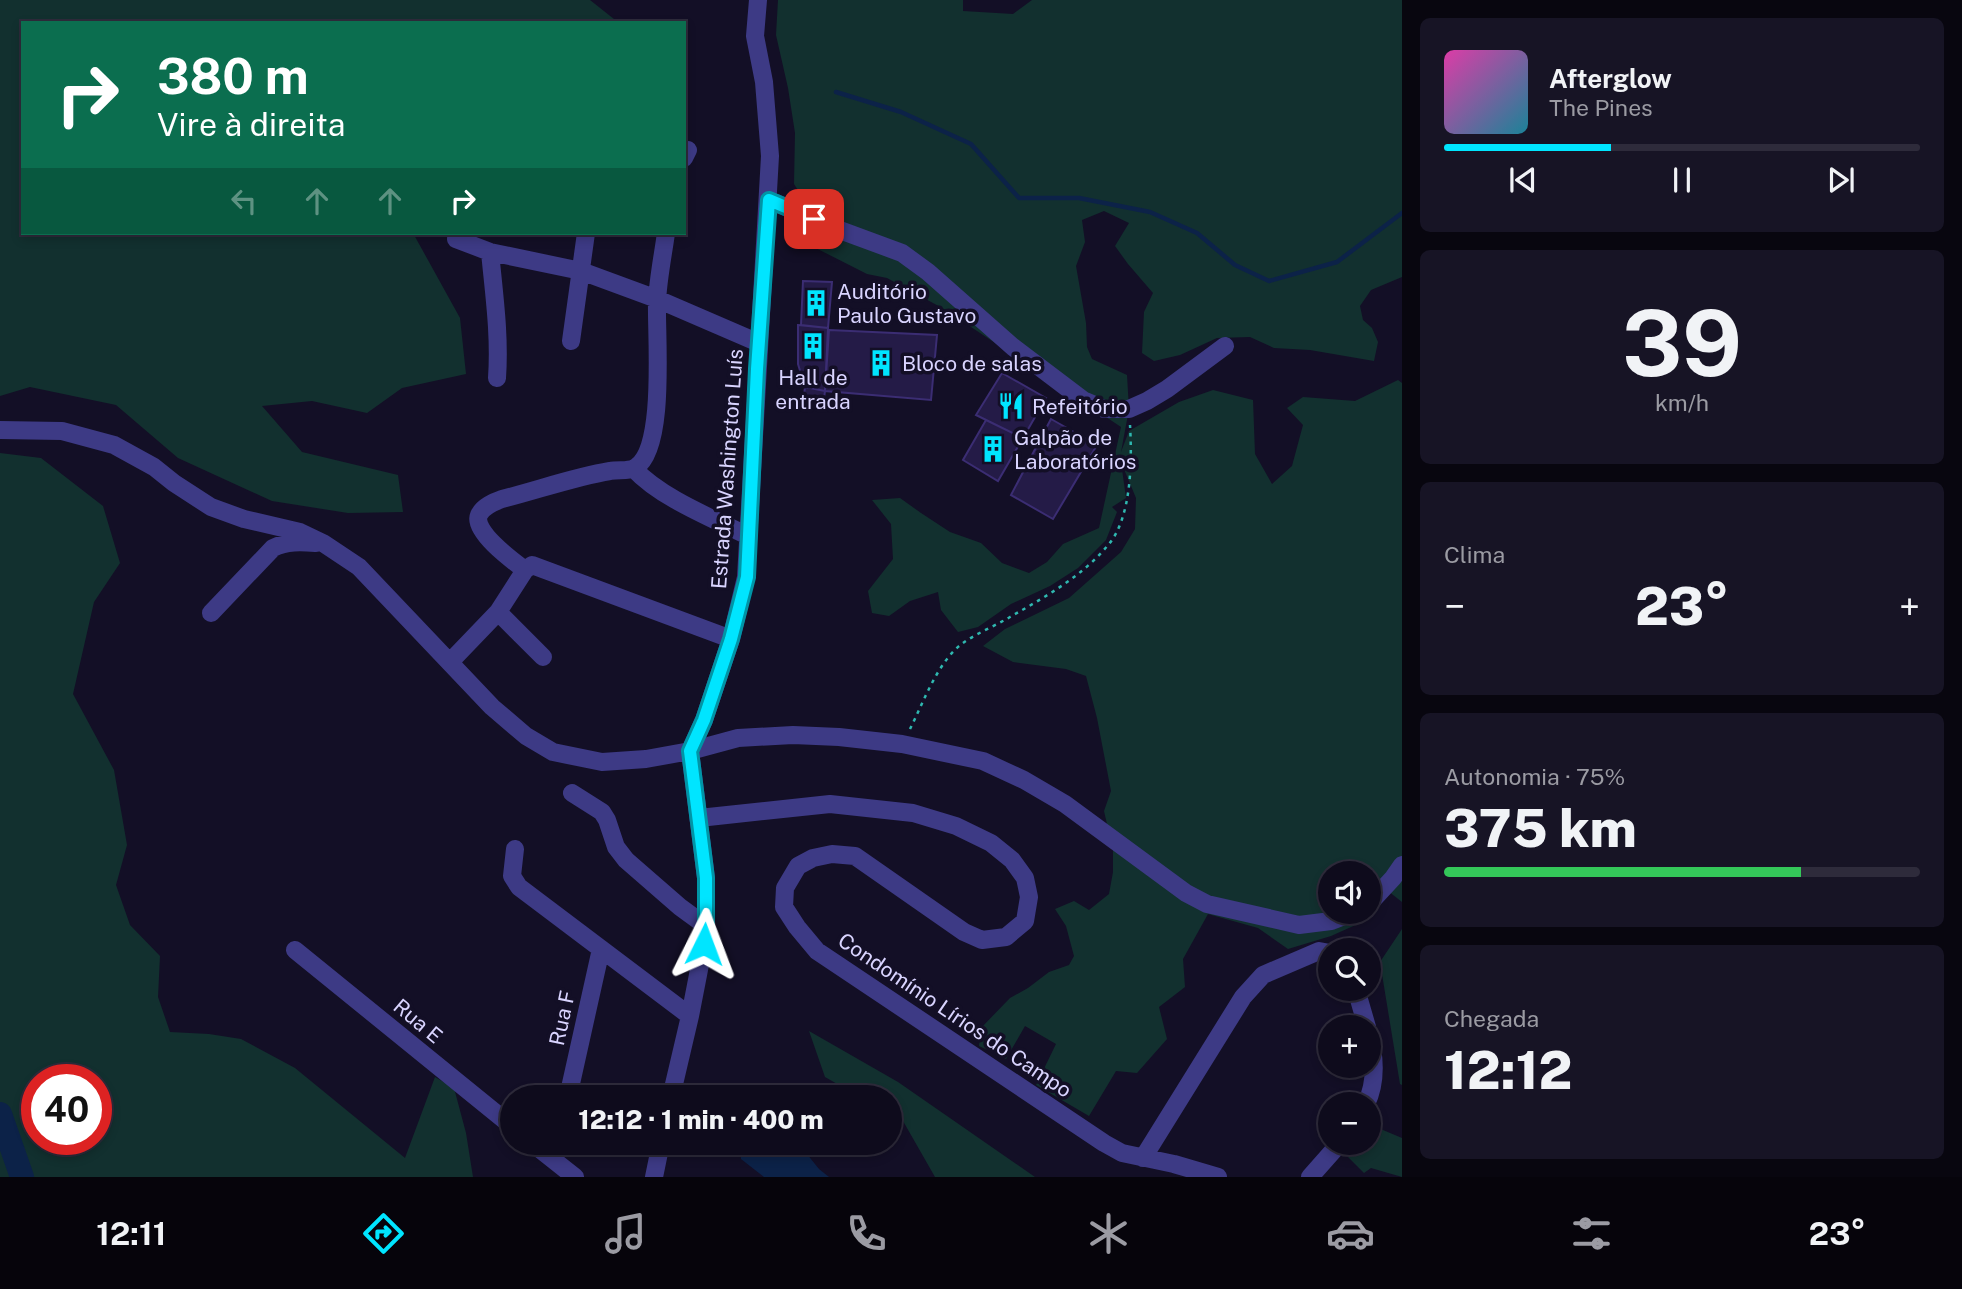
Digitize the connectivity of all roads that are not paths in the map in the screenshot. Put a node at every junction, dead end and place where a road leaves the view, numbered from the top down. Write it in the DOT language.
graph roads {
  1 [pos="758,0"];
  2 [pos="769,200"];
  3 [pos="586,235"];
  4 [pos="666,235"];
  5 [pos="456,239"];
  6 [pos="490,252"];
  7 [pos="581,271"];
  8 [pos="657,299"];
  9 [pos="570,341"];
  10 [pos="759,343"];
  11 [pos="1225,346"];
  12 [pos="497,378"];
  13 [pos="0,430"];
  14 [pos="634,469"];
  15 [pos="748,536"];
  16 [pos="323,543"];
  17 [pos="525,570"];
  18 [pos="498,612"];
  19 [pos="211,613"];
  20 [pos="731,639"];
  21 [pos="543,657"];
  22 [pos="450,662"];
  23 [pos="690,751"];
  24 [pos="572,793"];
  25 [pos="699,818"];
  26 [pos="515,849"];
  27 [pos="1402,864"];
  28 [pos="1381,891"];
  29 [pos="1318,923"];
  30 [pos="706,926"];
  31 [pos="601,949"];
  32 [pos="295,950"];
  33 [pos="1318,952"];
  34 [pos="690,1016"];
  35 [pos="571,1085"];
  36 [pos="674,1085"];
  37 [pos="500,1116"];
  38 [pos="558,1155"];
  39 [pos="659,1155"];
  40 [pos="1329,1155"];
  41 [pos="1143,1158"];
  42 [pos="575,1177"];
  43 [pos="654,1177"];
  44 [pos="1218,1177"];
  45 [pos="1310,1177"];
  1 -- 2 [label="street, Estrada Washington Luís"];
  2 -- 10 [label="street, Estrada Washington Luís"];
  2 -- 11 [label="street"];
  3 -- 7 [label="street"];
  4 -- 8 [label="street"];
  5 -- 6 [label="street"];
  6 -- 7 [label="street"];
  6 -- 12 [label="street"];
  7 -- 8 [label="street"];
  7 -- 9 [label="street"];
  8 -- 10 [label="street"];
  8 -- 14 [label="street"];
  10 -- 15 [label="street, Estrada Washington Luís"];
  13 -- 16 [label="street"];
  14 -- 15 [label="street"];
  14 -- 17 [label="street"];
  15 -- 20 [label="street, Estrada Washington Luís"];
  16 -- 19 [label="street"];
  16 -- 22 [label="street"];
  17 -- 18 [label="street"];
  17 -- 20 [label="street"];
  18 -- 21 [label="street"];
  18 -- 22 [label="street"];
  20 -- 23 [label="street, Estrada Washington Luís"];
  22 -- 23 [label="street"];
  23 -- 25 [label="street"];
  23 -- 29 [label="street"];
  24 -- 30 [label="street"];
  25 -- 30 [label="street"];
  25 -- 41 [label="street, Condomínio Lírios do Campo"];
  26 -- 31 [label="street"];
  27 -- 28 [label="street"];
  30 -- 34 [label="street"];
  31 -- 34 [label="street"];
  31 -- 35 [label="street, Rua F"];
  32 -- 37 [label="street, Rua E"];
  33 -- 41 [label="street"];
  34 -- 36 [label="street"];
  38 -- 42 [label="street"];
  39 -- 43 [label="street"];
  40 -- 45 [label="street"];
  41 -- 44 [label="street, Condomínio Lírios do Campo"];
}
